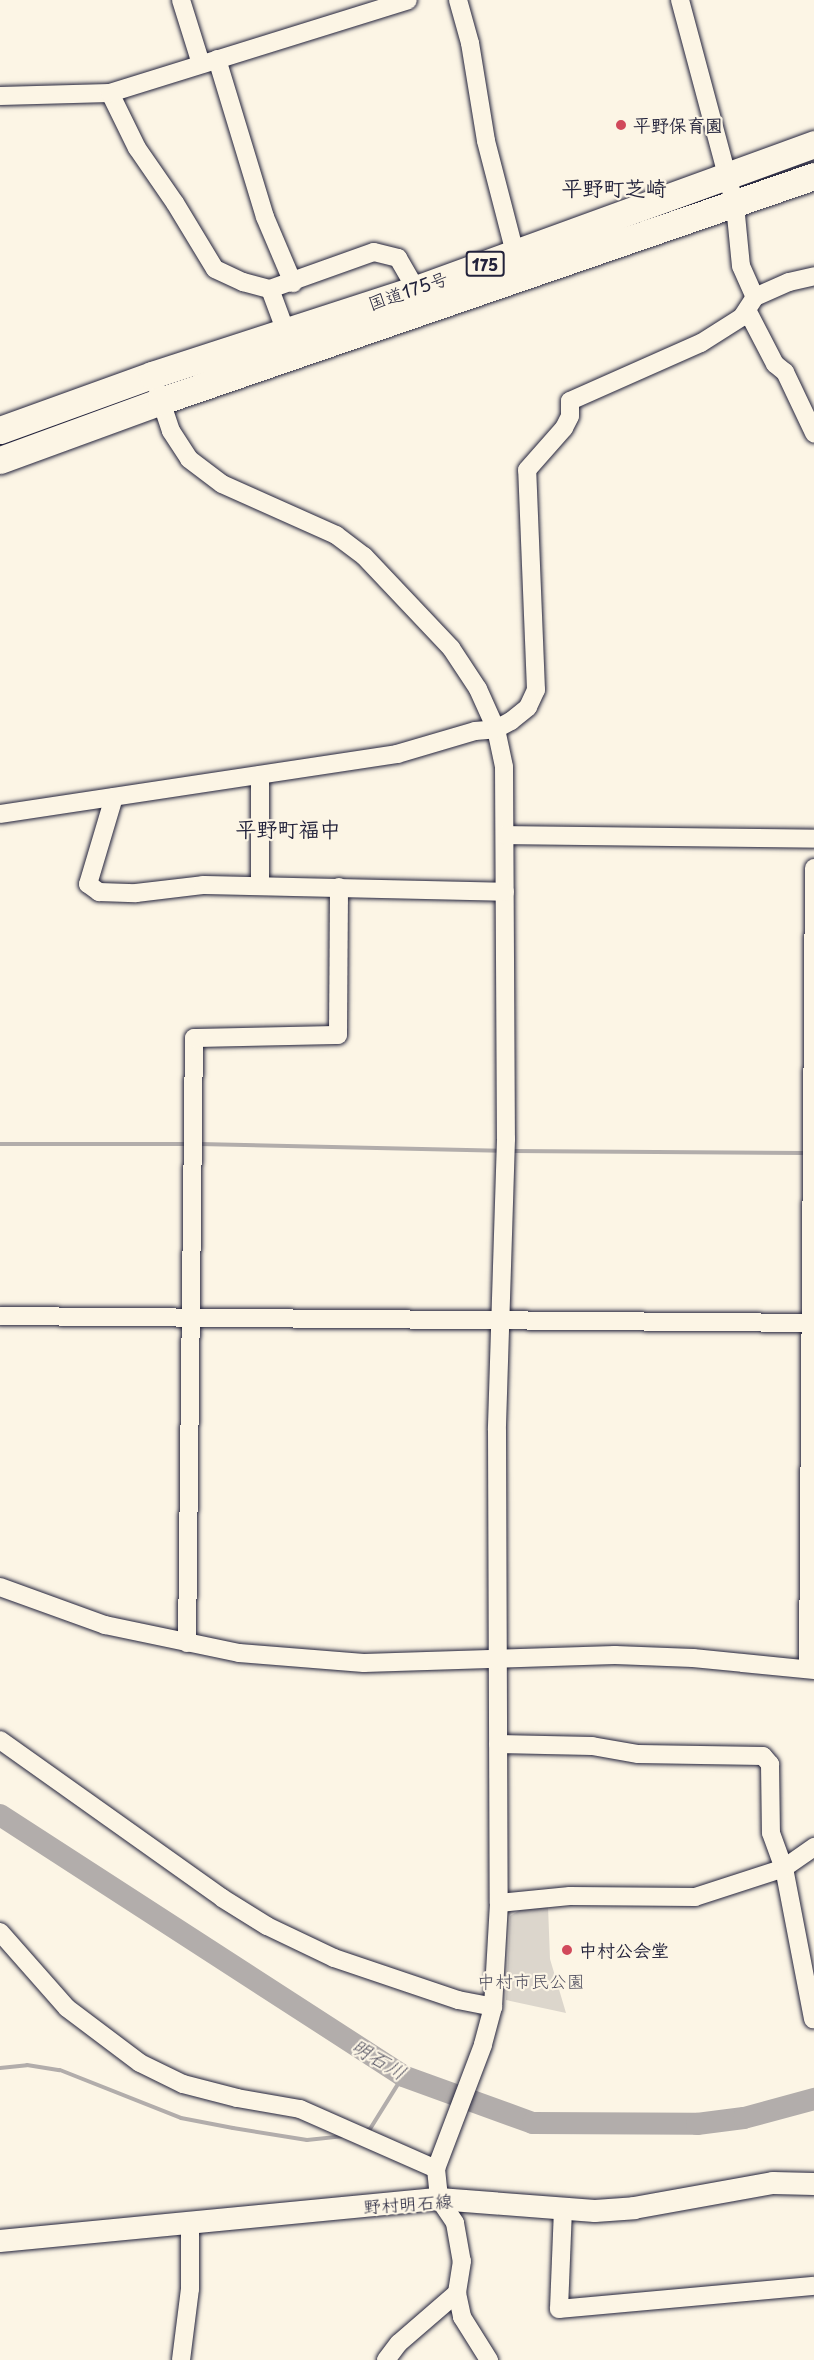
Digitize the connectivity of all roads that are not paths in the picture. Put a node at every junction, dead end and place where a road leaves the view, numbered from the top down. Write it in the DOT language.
graph roads {
  1 [pos="181,0"];
  2 [pos="408,0"];
  3 [pos="458,0"];
  4 [pos="680,0"];
  5 [pos="209,62"];
  6 [pos="1,92"];
  7 [pos="110,93"];
  8 [pos="814,144"];
  9 [pos="727,174"];
  10 [pos="814,176"];
  11 [pos="735,205"];
  12 [pos="515,253"];
  13 [pos="814,276"];
  14 [pos="293,283"];
  15 [pos="270,289"];
  16 [pos="416,289"];
  17 [pos="751,303"];
  18 [pos="286,332"];
  19 [pos="152,375"];
  20 [pos="161,401"];
  21 [pos="0,430"];
  22 [pos="814,433"];
  23 [pos="0,460"];
  24 [pos="496,729"];
  25 [pos="260,775"];
  26 [pos="114,797"];
  27 [pos="0,814"];
  28 [pos="506,835"];
  29 [pos="814,839"];
  30 [pos="814,868"];
  31 [pos="260,886"];
  32 [pos="339,887"];
  33 [pos="506,892"];
  34 [pos="0,1316"];
  35 [pos="192,1318"];
  36 [pos="501,1321"];
  37 [pos="812,1323"];
  38 [pos="0,1587"];
  39 [pos="187,1643"];
  40 [pos="499,1659"];
  41 [pos="811,1669"];
  42 [pos="0,1740"];
  43 [pos="498,1744"];
  44 [pos="814,1846"];
  45 [pos="784,1869"];
  46 [pos="499,1903"];
  47 [pos="0,1932"];
  48 [pos="493,2007"];
  49 [pos="813,2019"];
  50 [pos="436,2169"];
  51 [pos="814,2184"];
  52 [pos="439,2199"];
  53 [pos="563,2209"];
  54 [pos="190,2223"];
  55 [pos="0,2241"];
  56 [pos="814,2286"];
  57 [pos="457,2292"];
  58 [pos="181,2360"];
  59 [pos="386,2360"];
  60 [pos="489,2360"];
  1 -- 5 [label="street"];
  2 -- 5 [label="street"];
  3 -- 12 [label="street"];
  4 -- 9 [label="street"];
  5 -- 7 [label="street"];
  5 -- 14 [label="street"];
  6 -- 7 [label="street"];
  7 -- 15 [label="street"];
  8 -- 9 [label="highway, 国道175号 / 175"];
  9 -- 11 [label="street"];
  9 -- 12 [label="highway, 国道175号 / 175"];
  10 -- 11 [label="highway, 国道175号 / 175"];
  11 -- 17 [label="street"];
  11 -- 20 [label="highway, 国道175号 / 175"];
  12 -- 16 [label="highway, 国道175号 / 175"];
  13 -- 17 [label="street"];
  14 -- 15 [label="street"];
  14 -- 16 [label="street"];
  15 -- 18 [label="street"];
  16 -- 18 [label="highway, 国道175号 / 175"];
  17 -- 22 [label="street"];
  17 -- 24 [label="street"];
  18 -- 19 [label="highway, 国道175号 / 175"];
  19 -- 20 [label="street"];
  19 -- 21 [label="highway, 国道175号 / 175"];
  20 -- 23 [label="highway, 国道175号 / 175"];
  20 -- 24 [label="street"];
  24 -- 25 [label="street"];
  24 -- 28 [label="street"];
  25 -- 26 [label="street"];
  25 -- 31 [label="street"];
  26 -- 27 [label="street"];
  26 -- 31 [label="street"];
  28 -- 29 [label="street"];
  28 -- 33 [label="street"];
  30 -- 37 [label="street"];
  31 -- 32 [label="street"];
  32 -- 33 [label="street"];
  32 -- 35 [label="street"];
  33 -- 36 [label="street"];
  34 -- 35 [label="street"];
  35 -- 36 [label="street"];
  35 -- 39 [label="street"];
  36 -- 37 [label="street"];
  36 -- 40 [label="street"];
  37 -- 41 [label="street"];
  38 -- 39 [label="street"];
  39 -- 40 [label="street"];
  40 -- 41 [label="street"];
  40 -- 43 [label="street"];
  42 -- 48 [label="street"];
  43 -- 45 [label="street"];
  43 -- 46 [label="street"];
  44 -- 45 [label="street"];
  45 -- 46 [label="street"];
  45 -- 49 [label="street"];
  46 -- 48 [label="street"];
  47 -- 50 [label="street"];
  48 -- 50 [label="street"];
  50 -- 52 [label="street"];
  51 -- 53 [label="main road, 野村明石線"];
  52 -- 53 [label="main road, 野村明石線"];
  52 -- 54 [label="main road, 野村明石線"];
  52 -- 57 [label="street"];
  53 -- 56 [label="street"];
  54 -- 55 [label="main road, 野村明石線"];
  54 -- 58 [label="street"];
  57 -- 59 [label="street"];
  57 -- 60 [label="street"];
}
